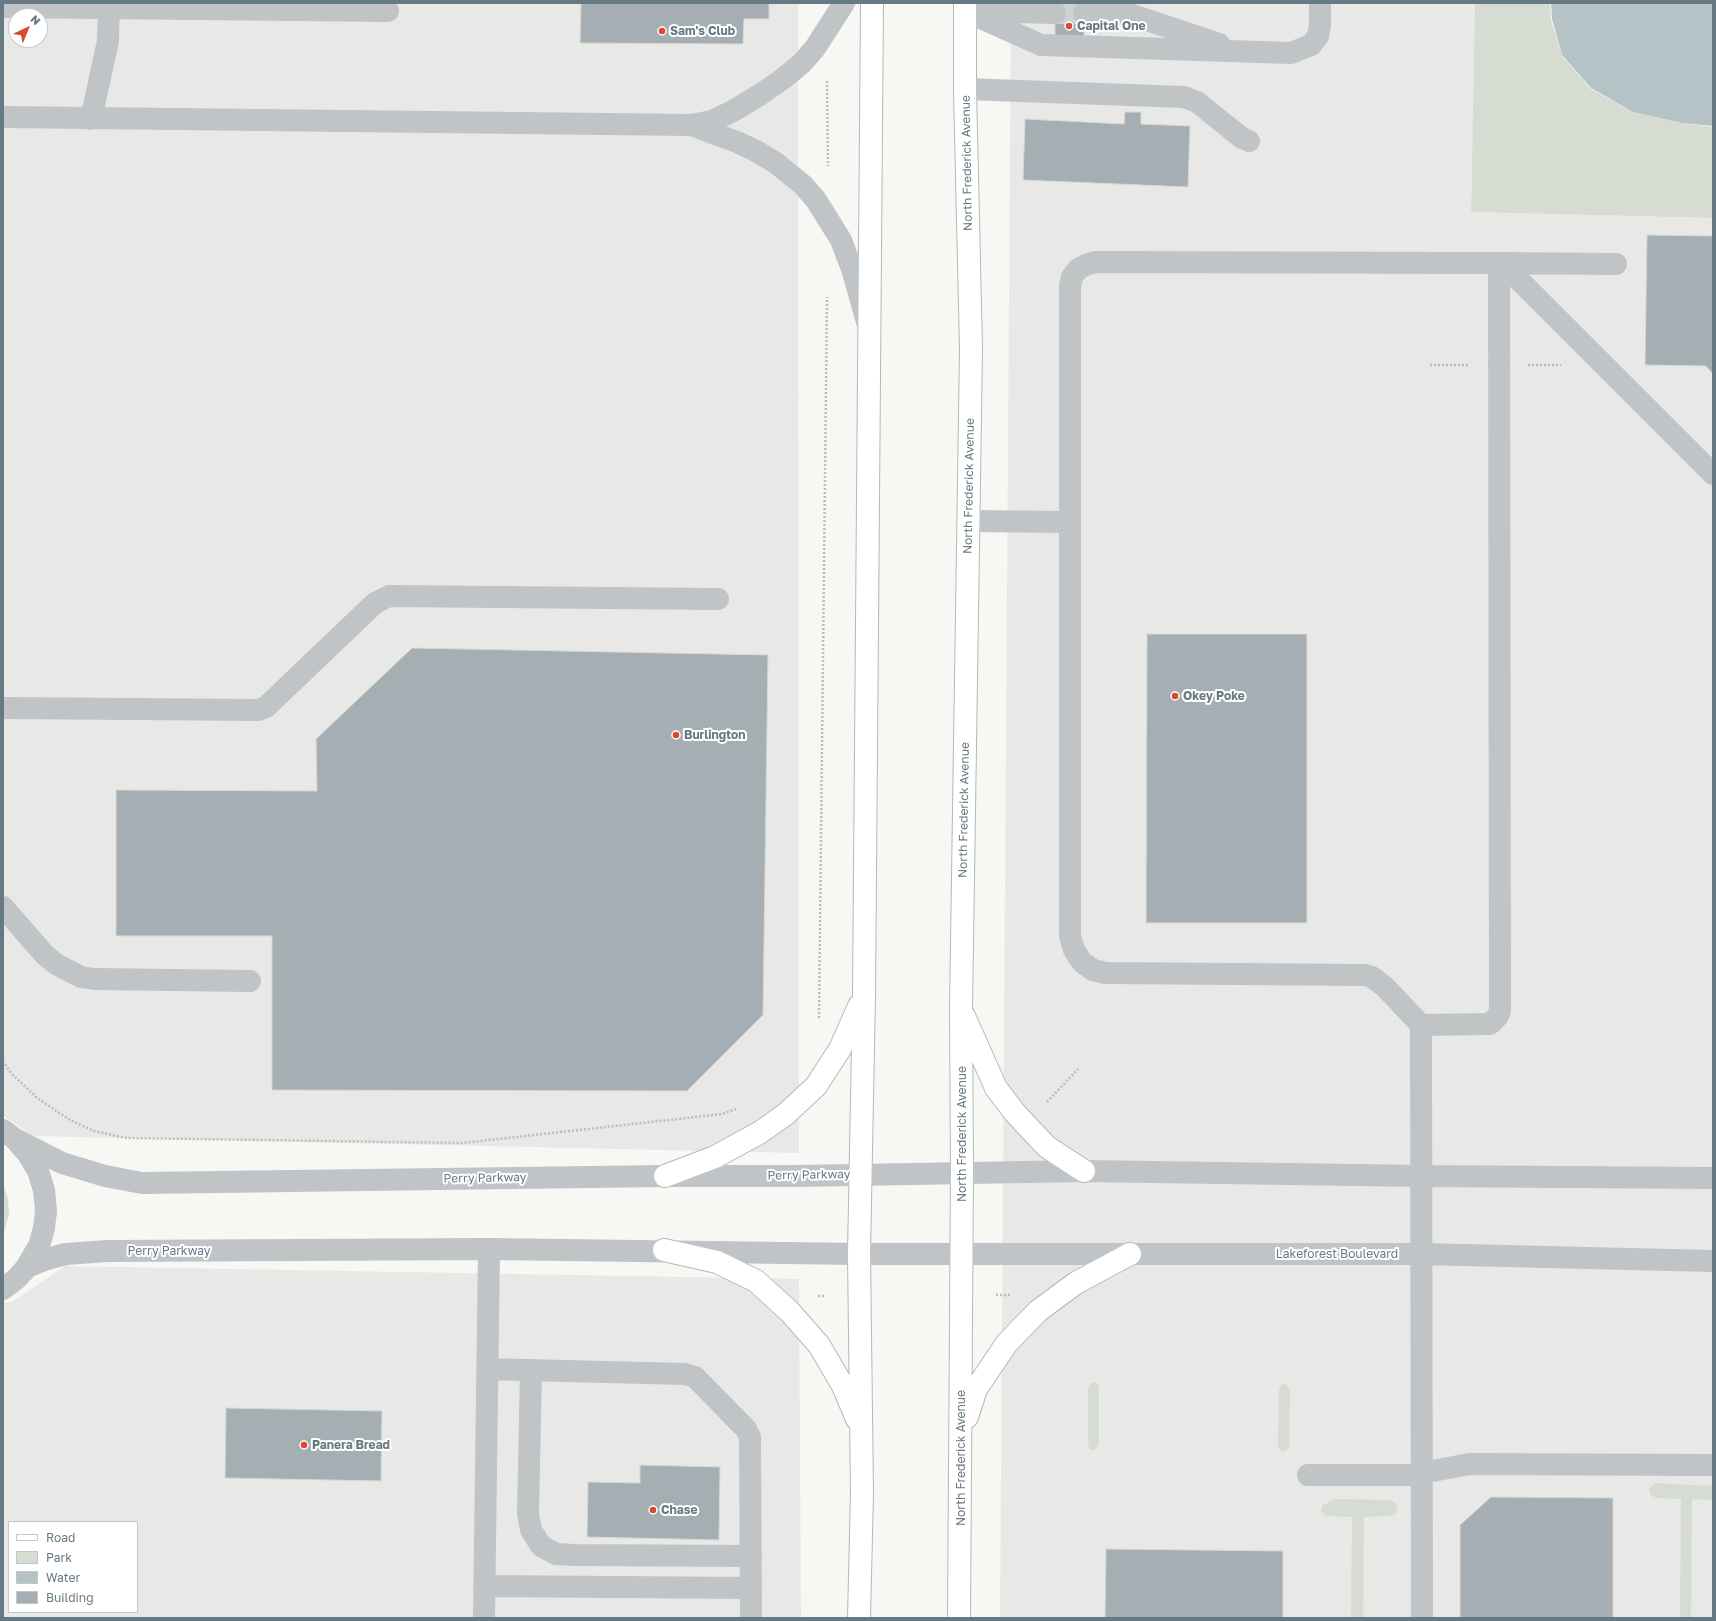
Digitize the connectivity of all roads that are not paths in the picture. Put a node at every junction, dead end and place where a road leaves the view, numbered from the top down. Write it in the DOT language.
graph roads {
  1 [pos="844,3"];
  2 [pos="872,3"];
  3 [pos="1320,3"];
  4 [pos="109,5"];
  5 [pos="3,7"];
  6 [pos="965,7"];
  7 [pos="388,11"];
  8 [pos="1055,13"];
  9 [pos="1084,13"];
  10 [pos="1243,52"];
  11 [pos="965,89"];
  12 [pos="3,117"];
  13 [pos="90,119"];
  14 [pos="691,125"];
  15 [pos="1249,141"];
  16 [pos="1494,264"];
  17 [pos="1616,264"];
  18 [pos="868,326"];
  19 [pos="1713,474"];
  20 [pos="969,522"];
  21 [pos="1070,522"];
  22 [pos="718,599"];
  23 [pos="3,708"];
  24 [pos="3,907"];
  25 [pos="250,981"];
  26 [pos="864,996"];
  27 [pos="961,1009"];
  28 [pos="1421,1025"];
  29 [pos="3,1114"];
  30 [pos="9,1135"];
  31 [pos="1084,1171"];
  32 [pos="962,1172"];
  33 [pos="862,1175"];
  34 [pos="666,1176"];
  35 [pos="1422,1176"];
  36 [pos="1713,1178"];
  37 [pos="489,1249"];
  38 [pos="664,1250"];
  39 [pos="860,1254"];
  40 [pos="961,1254"];
  41 [pos="1130,1254"];
  42 [pos="1422,1254"];
  43 [pos="1713,1261"];
  44 [pos="27,1267"];
  45 [pos="3,1289"];
  46 [pos="3,1299"];
  47 [pos="487,1368"];
  48 [pos="530,1370"];
  49 [pos="861,1429"];
  50 [pos="961,1437"];
  51 [pos="1713,1465"];
  52 [pos="1422,1474"];
  53 [pos="1308,1475"];
  54 [pos="751,1556"];
  55 [pos="484,1586"];
  56 [pos="751,1588"];
  57 [pos="484,1618"];
  58 [pos="751,1618"];
  59 [pos="859,1618"];
  60 [pos="959,1618"];
  61 [pos="1422,1618"];
  1 -- 14 [label="street"];
  2 -- 18 [label="main road"];
  3 -- 10 [label="street"];
  4 -- 5 [label="street"];
  4 -- 7 [label="street"];
  4 -- 13 [label="street"];
  6 -- 8 [label="street"];
  6 -- 10 [label="street"];
  6 -- 11 [label="main road, North Frederick Avenue"];
  9 -- 10 [label="street"];
  11 -- 15 [label="street"];
  11 -- 20 [label="main road, North Frederick Avenue"];
  12 -- 13 [label="street"];
  13 -- 14 [label="street"];
  14 -- 18 [label="street"];
  16 -- 17 [label="street"];
  16 -- 19 [label="street"];
  16 -- 21 [label="street"];
  16 -- 28 [label="street"];
  18 -- 26 [label="main road"];
  20 -- 21 [label="street"];
  20 -- 27 [label="main road, North Frederick Avenue"];
  21 -- 28 [label="street"];
  22 -- 23 [label="street"];
  24 -- 25 [label="street"];
  26 -- 33 [label="main road"];
  26 -- 34 [label="main road"];
  27 -- 31 [label="main road"];
  27 -- 32 [label="main road, North Frederick Avenue"];
  28 -- 35 [label="street"];
  29 -- 30 [label="street"];
  30 -- 34 [label="street, Perry Parkway"];
  30 -- 44 [label="street"];
  31 -- 32 [label="street"];
  31 -- 35 [label="street"];
  32 -- 33 [label="street, Perry Parkway"];
  32 -- 40 [label="main road, North Frederick Avenue"];
  33 -- 34 [label="street, Perry Parkway"];
  33 -- 39 [label="main road"];
  35 -- 36 [label="street"];
  35 -- 42 [label="street"];
  37 -- 38 [label="street, Perry Parkway"];
  37 -- 44 [label="street, Perry Parkway"];
  37 -- 47 [label="street"];
  38 -- 39 [label="street, Perry Parkway"];
  38 -- 49 [label="main road"];
  39 -- 40 [label="street, Perry Parkway"];
  39 -- 49 [label="main road"];
  40 -- 41 [label="street, Lakeforest Boulevard"];
  40 -- 50 [label="main road, North Frederick Avenue"];
  41 -- 42 [label="street, Lakeforest Boulevard"];
  41 -- 50 [label="main road"];
  42 -- 43 [label="street, Lakeforest Boulevard"];
  42 -- 52 [label="street"];
  44 -- 45 [label="street"];
  44 -- 46 [label="street"];
  47 -- 48 [label="street"];
  47 -- 55 [label="street"];
  48 -- 54 [label="street"];
  48 -- 54 [label="street"];
  49 -- 59 [label="main road"];
  50 -- 60 [label="main road, North Frederick Avenue"];
  51 -- 52 [label="street"];
  52 -- 53 [label="street"];
  52 -- 61 [label="street"];
  54 -- 56 [label="street"];
  55 -- 56 [label="street"];
  55 -- 57 [label="street"];
  56 -- 58 [label="street"];
}
